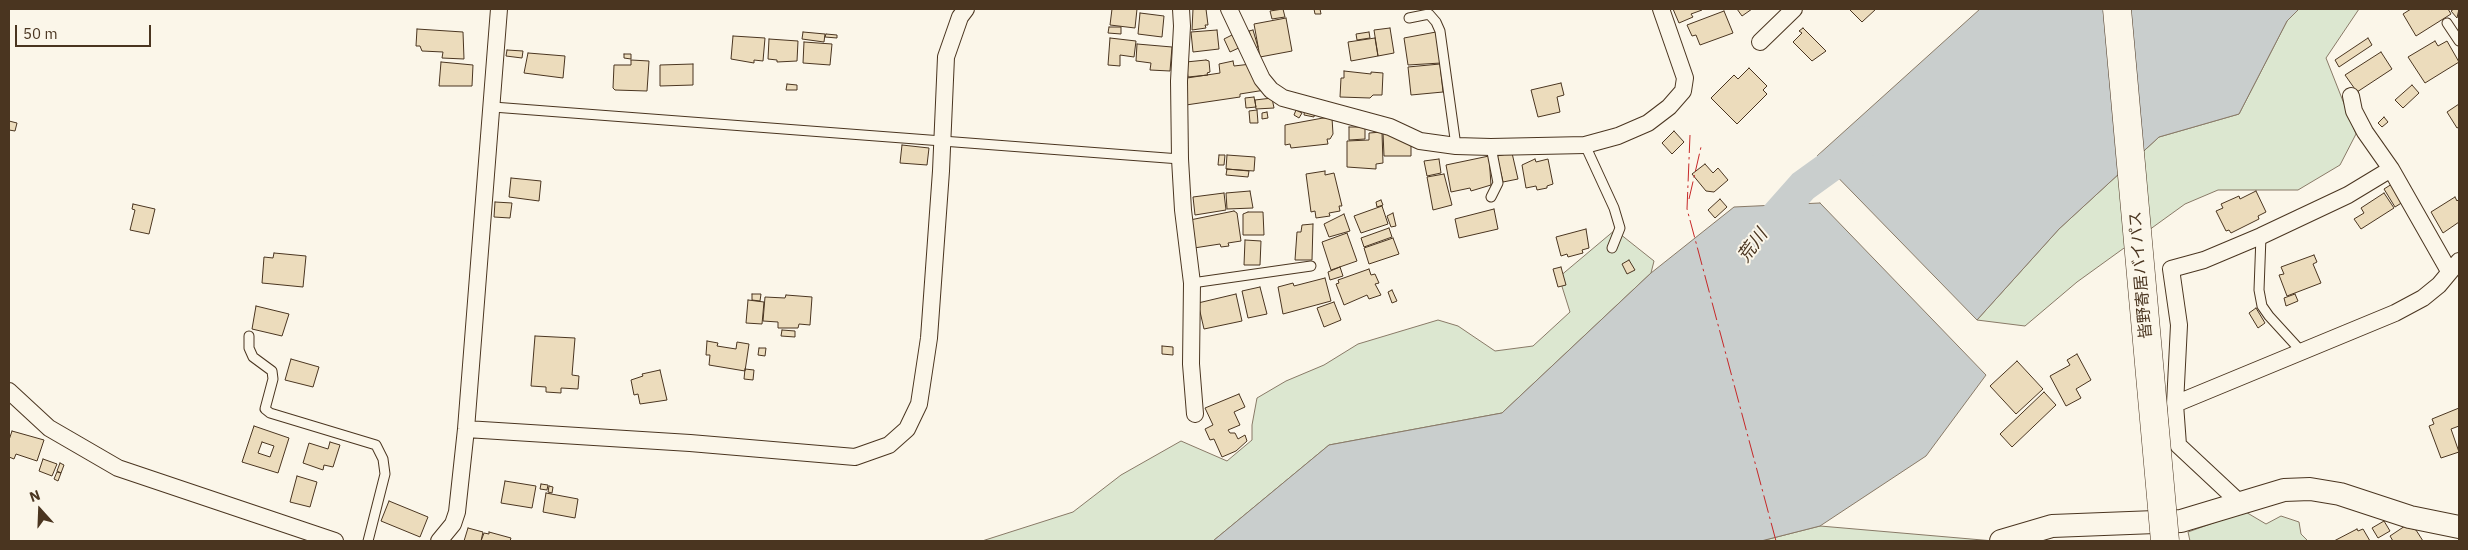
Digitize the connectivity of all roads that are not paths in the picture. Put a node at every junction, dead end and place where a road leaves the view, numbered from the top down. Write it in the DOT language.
graph roads {
  1 [pos="499,9"];
  2 [pos="966,9"];
  3 [pos="1181,9"];
  4 [pos="1229,9"];
  5 [pos="1661,9"];
  6 [pos="1794,9"];
  7 [pos="2117,9"];
  8 [pos="1409,18"];
  9 [pos="2447,22"];
  10 [pos="2459,41"];
  11 [pos="1760,42"];
  12 [pos="2351,96"];
  13 [pos="493,107"];
  14 [pos="942,140"];
  15 [pos="1586,145"];
  16 [pos="1456,146"];
  17 [pos="1491,147"];
  18 [pos="1180,159"];
  19 [pos="2391,169"];
  20 [pos="1491,197"];
  21 [pos="2261,236"];
  22 [pos="1612,248"];
  23 [pos="1311,266"];
  24 [pos="2454,266"];
  25 [pos="1192,283"];
  26 [pos="249,336"];
  27 [pos="2301,351"];
  28 [pos="9,391"];
  29 [pos="2175,404"];
  30 [pos="1195,414"];
  31 [pos="466,429"];
  32 [pos="2239,502"];
  33 [pos="2459,527"];
  34 [pos="335,541"];
  35 [pos="368,541"];
  36 [pos="439,541"];
  37 [pos="2000,541"];
  38 [pos="2165,541"];
  1 -- 13 [label="street"];
  2 -- 14 [label="street"];
  3 -- 18 [label="street"];
  4 -- 16 [label="street"];
  5 -- 15 [label="street"];
  6 -- 11 [label="street"];
  7 -- 38 [label="highway, 皆野寄居バイパス, bridge"];
  8 -- 16 [label="lane"];
  9 -- 10 [label="lane"];
  12 -- 19 [label="street"];
  13 -- 14 [label="lane"];
  13 -- 31 [label="street"];
  14 -- 18 [label="lane"];
  14 -- 31 [label="street"];
  15 -- 17 [label="street"];
  15 -- 22 [label="lane"];
  16 -- 17 [label="street"];
  17 -- 20 [label="lane"];
  18 -- 25 [label="street"];
  19 -- 21 [label="street"];
  19 -- 24 [label="street"];
  21 -- 27 [label="lane"];
  21 -- 29 [label="street"];
  23 -- 25 [label="lane"];
  24 -- 27 [label="street"];
  25 -- 30 [label="street"];
  26 -- 35 [label="lane"];
  27 -- 29 [label="street"];
  28 -- 34 [label="street"];
  29 -- 32 [label="street"];
  31 -- 36 [label="street"];
  32 -- 33 [label="street"];
  32 -- 37 [label="street"];
}
